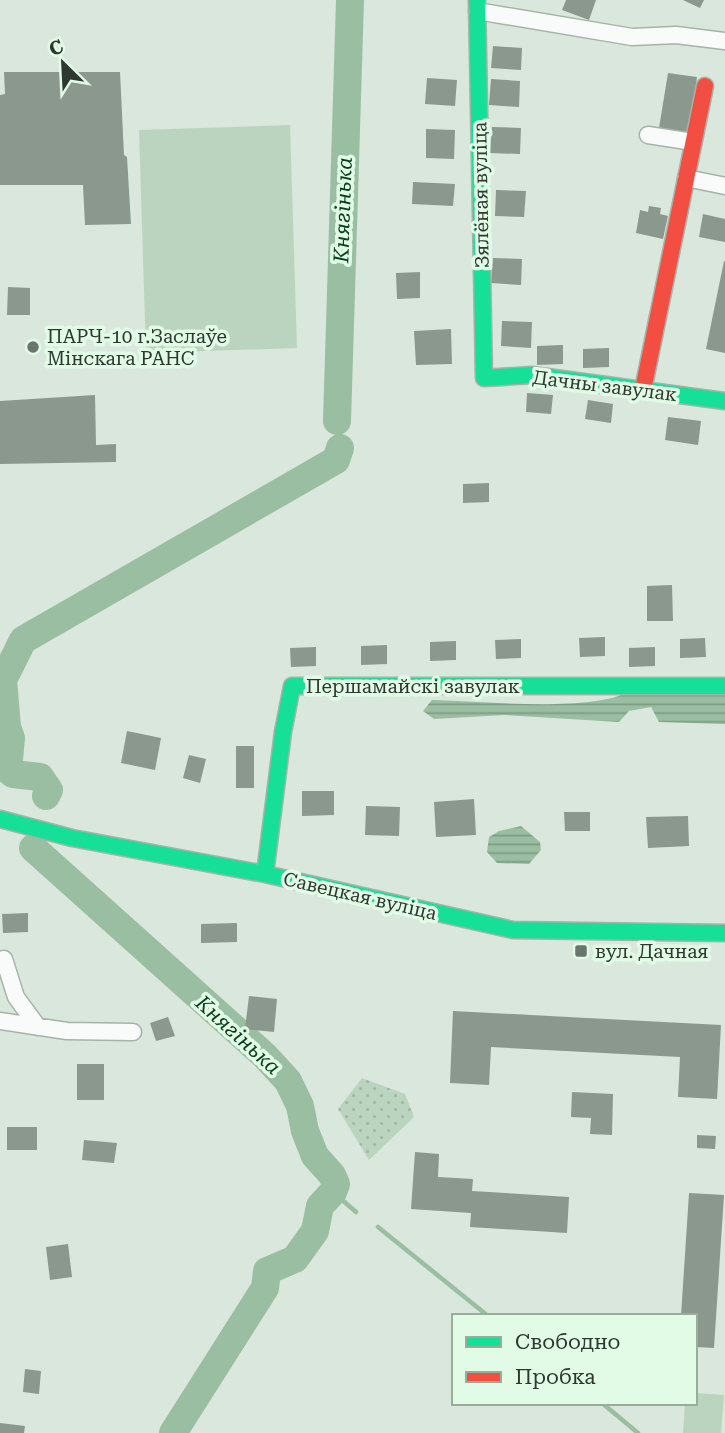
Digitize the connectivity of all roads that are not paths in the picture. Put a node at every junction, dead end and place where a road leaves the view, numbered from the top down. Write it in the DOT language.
graph roads {
  1 [pos="477,6"];
  2 [pos="725,41"];
  3 [pos="705,86"];
  4 [pos="648,135"];
  5 [pos="693,142"];
  6 [pos="686,178"];
  7 [pos="725,186"];
  8 [pos="484,378"];
  9 [pos="643,390"];
  10 [pos="725,401"];
  11 [pos="725,686"];
  12 [pos="0,819"];
  13 [pos="265,874"];
  14 [pos="725,933"];
  15 [pos="4,959"];
  16 [pos="0,1021"];
  17 [pos="38,1027"];
  18 [pos="133,1032"];
  1 -- 2 [label="street, Зялёная вуліца"];
  1 -- 8 [label="street, Зялёная вуліца"];
  3 -- 5 [label="street"];
  4 -- 5 [label="street"];
  5 -- 6 [label="street"];
  6 -- 7 [label="street"];
  6 -- 9 [label="street"];
  8 -- 9 [label="street, Дачны завулак"];
  9 -- 10 [label="street, Дачны завулак"];
  11 -- 13 [label="street, Першамайскі завулак"];
  12 -- 13 [label="street, Савецкая вуліца"];
  13 -- 14 [label="street, Савецкая вуліца"];
  15 -- 17 [label="street"];
  16 -- 17 [label="street"];
  17 -- 18 [label="street"];
}
